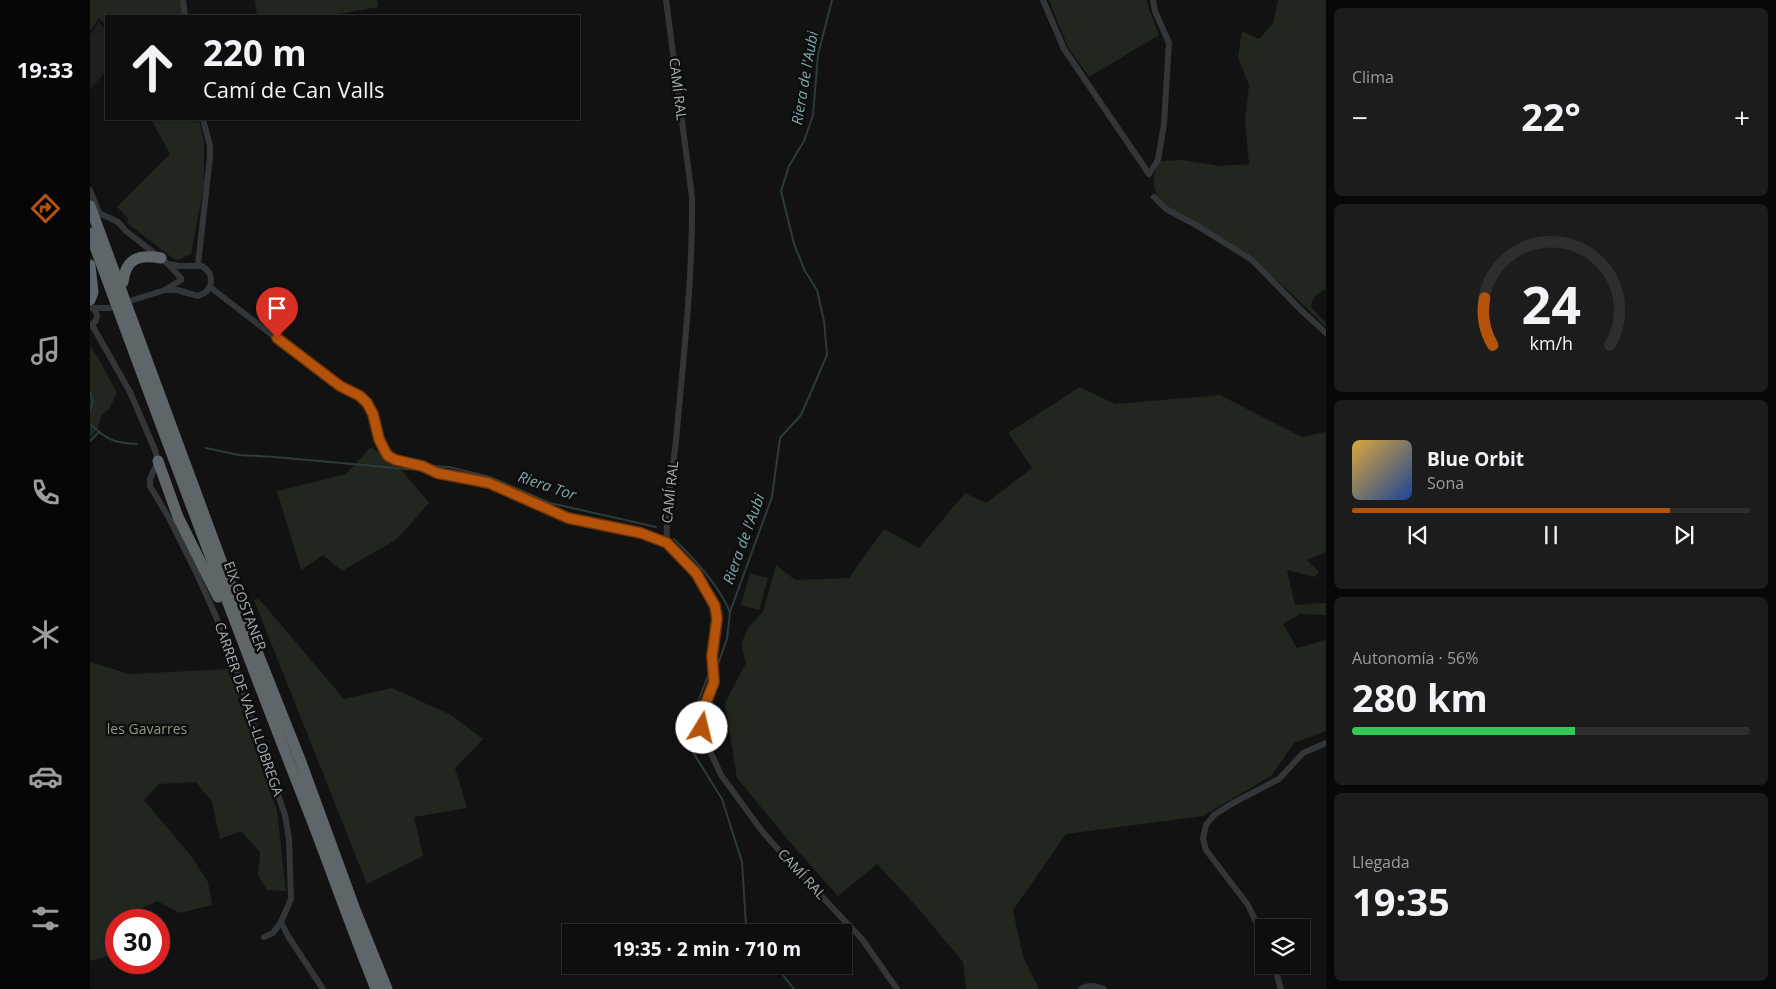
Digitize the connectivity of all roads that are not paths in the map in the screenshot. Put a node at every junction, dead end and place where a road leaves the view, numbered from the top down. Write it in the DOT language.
graph roads {
  1 [pos="183,0"];
  2 [pos="666,0"];
  3 [pos="1043,0"];
  4 [pos="1153,0"];
  5 [pos="185,15"];
  6 [pos="203,120"];
  7 [pos="90,190"];
  8 [pos="1154,197"];
  9 [pos="94,210"];
  10 [pos="90,233"];
  11 [pos="165,261"];
  12 [pos="90,265"];
  13 [pos="198,266"];
  14 [pos="190,267"];
  15 [pos="181,279"];
  16 [pos="123,282"];
  17 [pos="210,286"];
  18 [pos="165,290"];
  19 [pos="187,293"];
  20 [pos="134,300"];
  21 [pos="91,305"];
  22 [pos="97,318"];
  23 [pos="91,326"];
  24 [pos="1326,333"];
  25 [pos="154,384"];
  26 [pos="158,461"];
  27 [pos="163,477"];
  28 [pos="150,479"];
  29 [pos="667,543"];
  30 [pos="256,678"];
  31 [pos="1326,743"];
  32 [pos="1255,920"];
  33 [pos="281,922"];
  34 [pos="349,924"];
  35 [pos="264,936"];
  36 [pos="1277,974"];
  37 [pos="323,989"];
  38 [pos="370,989"];
  39 [pos="384,989"];
  40 [pos="897,989"];
  41 [pos="1081,989"];
  42 [pos="1104,989"];
  43 [pos="1281,989"];
  1 -- 5 [label="street"];
  2 -- 29 [label="street, CAMÍ RAL"];
  3 -- 4 [label="street"];
  6 -- 13 [label="street"];
  7 -- 9 [label="street"];
  8 -- 24 [label="street"];
  9 -- 11 [label="street"];
  9 -- 16 [label="highway"];
  9 -- 25 [label="highway"];
  10 -- 30 [label="highway, EIX COSTANER"];
  11 -- 14 [label="street"];
  11 -- 15 [label="street"];
  11 -- 16 [label="highway"];
  12 -- 21 [label="highway"];
  13 -- 14 [label="street"];
  13 -- 17 [label="street"];
  14 -- 15 [label="street"];
  15 -- 18 [label="street"];
  15 -- 19 [label="street"];
  16 -- 25 [label="highway"];
  17 -- 19 [label="street"];
  17 -- 29 [label="street"];
  18 -- 19 [label="street"];
  18 -- 20 [label="street"];
  21 -- 22 [label="street"];
  21 -- 22 [label="street"];
  22 -- 23 [label="street"];
  23 -- 26 [label="street"];
  25 -- 39 [label="highway"];
  26 -- 27 [label="highway"];
  26 -- 28 [label="street"];
  27 -- 28 [label="street"];
  27 -- 30 [label="highway"];
  28 -- 33 [label="street, CARRER DE VALL-LLOBREGA"];
  29 -- 40 [label="street, CAMÍ RAL"];
  30 -- 34 [label="highway, EIX COSTANER"];
  31 -- 32 [label="street"];
  33 -- 35 [label="street"];
  33 -- 37 [label="street"];
  34 -- 38 [label="highway"];
  34 -- 39 [label="highway, EIX COSTANER"];
  36 -- 43 [label="street"];
  41 -- 42 [label="street"];
}
